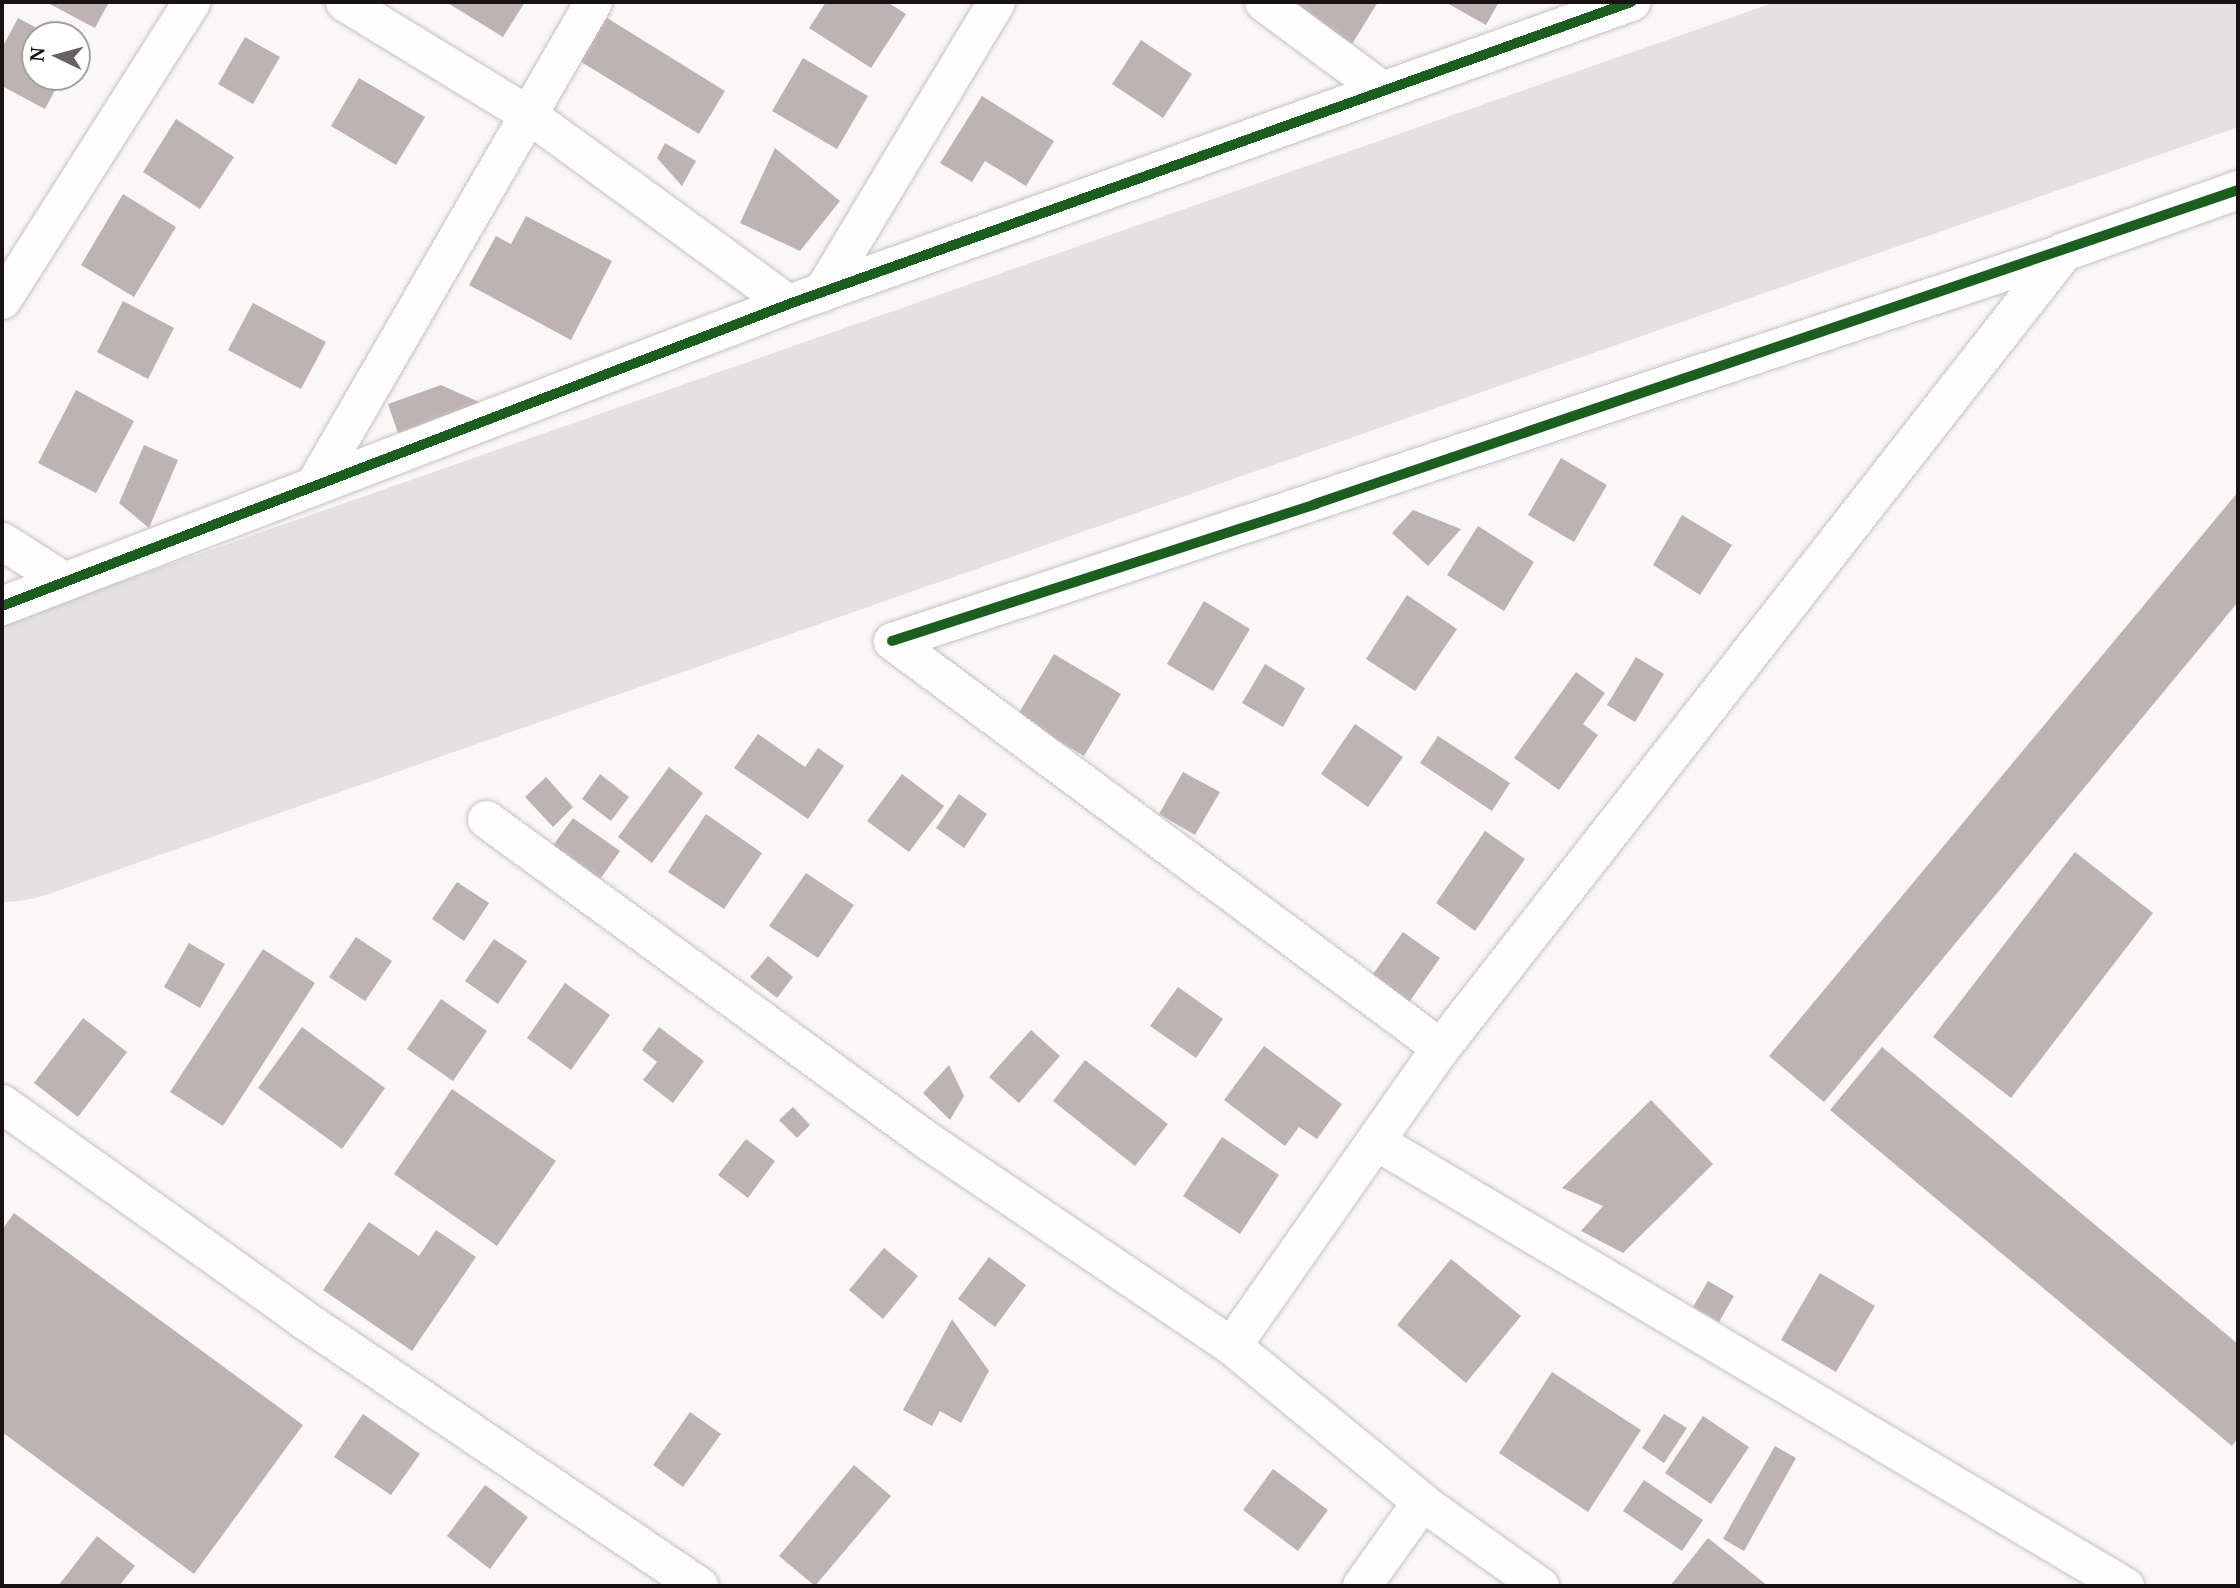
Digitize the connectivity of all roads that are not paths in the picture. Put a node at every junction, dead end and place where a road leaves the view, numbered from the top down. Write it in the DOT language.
graph roads {
  1 [pos="191,2"];
  2 [pos="344,2"];
  3 [pos="593,2"];
  4 [pos="996,2"];
  5 [pos="1263,2"];
  6 [pos="1631,2"];
  7 [pos="1381,89"];
  8 [pos="529,115"];
  9 [pos="2238,191"];
  10 [pos="2064,252"];
  11 [pos="805,299"];
  12 [pos="2,300"];
  13 [pos="313,486"];
  14 [pos="2,541"];
  15 [pos="63,580"];
  16 [pos="2,606"];
  17 [pos="486,819"];
  18 [pos="1441,1048"];
  19 [pos="2,1104"];
  20 [pos="1377,1142"];
  21 [pos="1232,1346"];
  22 [pos="1422,1502"];
  23 [pos="699,1586"];
  24 [pos="1362,1586"];
  25 [pos="1540,1586"];
  26 [pos="2125,1586"];
  1 -- 12 [label="street"];
  2 -- 8 [label="street"];
  3 -- 8 [label="street"];
  4 -- 11 [label="street"];
  5 -- 7 [label="street"];
  6 -- 7 [label="street"];
  7 -- 11 [label="street"];
  8 -- 11 [label="street"];
  8 -- 13 [label="street"];
  9 -- 10 [label="street"];
  10 -- 18 [label="street"];
  10 -- 18 [label="street"];
  11 -- 13 [label="street"];
  13 -- 15 [label="street"];
  14 -- 15 [label="street"];
  15 -- 16 [label="street"];
  17 -- 21 [label="street"];
  18 -- 20 [label="street"];
  19 -- 23 [label="street"];
  20 -- 21 [label="street"];
  20 -- 26 [label="street"];
  21 -- 22 [label="street"];
  22 -- 24 [label="street"];
  22 -- 25 [label="street"];
}
